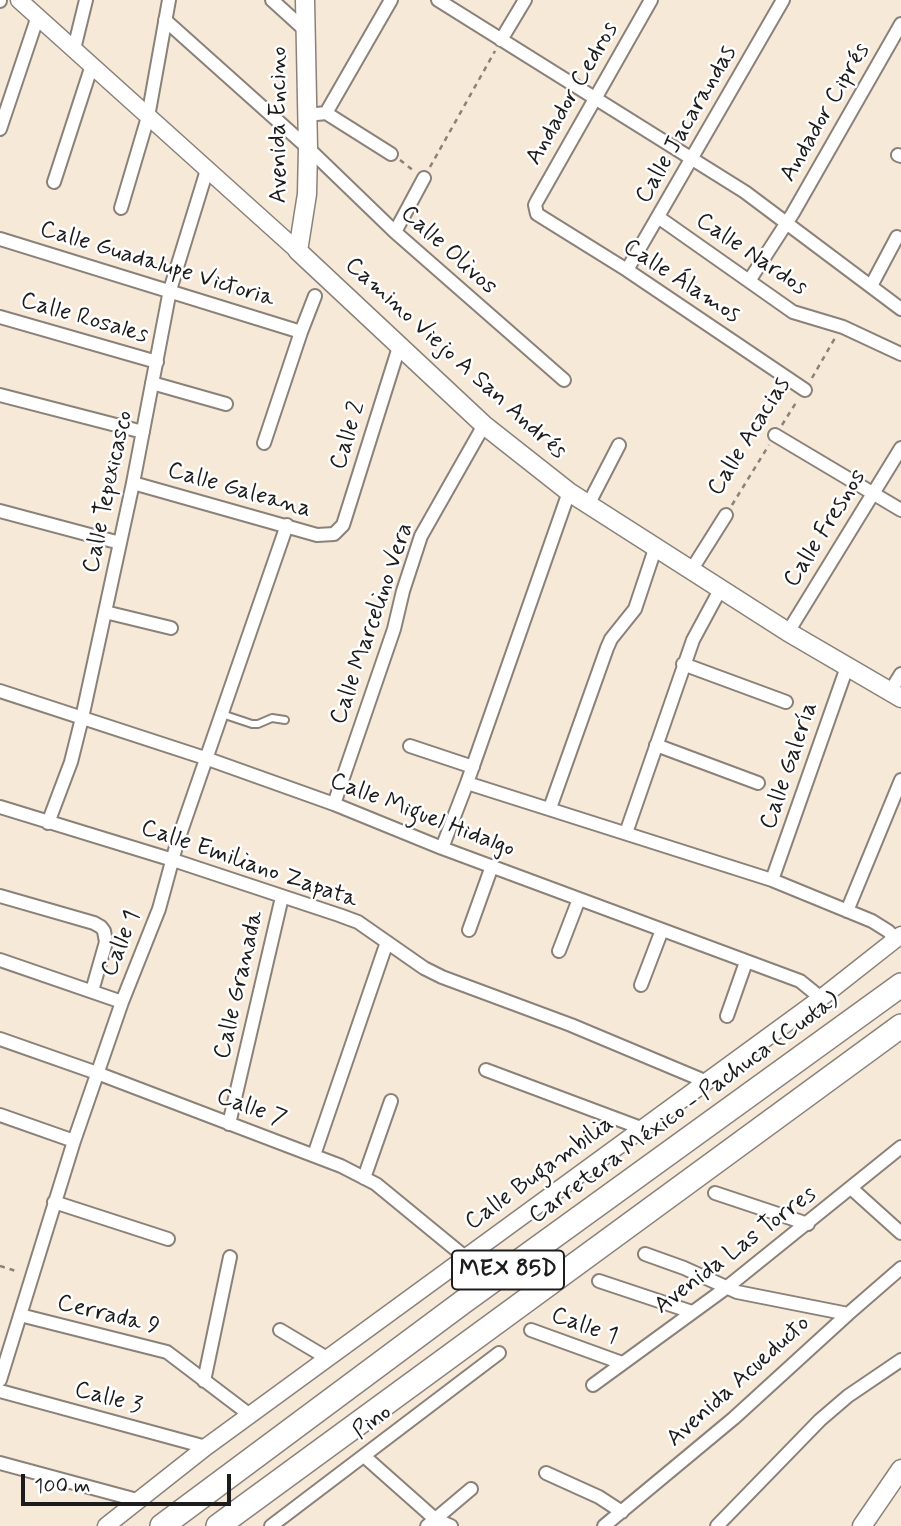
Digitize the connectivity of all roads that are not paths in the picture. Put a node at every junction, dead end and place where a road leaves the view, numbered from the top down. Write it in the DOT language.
graph roads {
  1 [pos="19,0"];
  2 [pos="86,0"];
  3 [pos="169,0"];
  4 [pos="272,0"];
  5 [pos="305,0"];
  6 [pos="391,0"];
  7 [pos="438,0"];
  8 [pos="525,0"];
  9 [pos="651,0"];
  10 [pos="783,0"];
  11 [pos="38,16"];
  12 [pos="165,20"];
  13 [pos="901,24"];
  14 [pos="305,30"];
  15 [pos="501,40"];
  16 [pos="74,49"];
  17 [pos="92,65"];
  18 [pos="594,99"];
  19 [pos="326,113"];
  20 [pos="307,115"];
  21 [pos="148,117"];
  22 [pos="0,129"];
  23 [pos="308,148"];
  24 [pos="391,154"];
  25 [pos="691,157"];
  26 [pos="207,170"];
  27 [pos="425,178"];
  28 [pos="54,182"];
  29 [pos="121,208"];
  30 [pos="535,211"];
  31 [pos="658,216"];
  32 [pos="787,222"];
  33 [pos="395,232"];
  34 [pos="897,237"];
  35 [pos="0,239"];
  36 [pos="298,251"];
  37 [pos="627,270"];
  38 [pos="749,281"];
  39 [pos="871,286"];
  40 [pos="170,290"];
  41 [pos="316,296"];
  42 [pos="901,309"];
  43 [pos="0,317"];
  44 [pos="300,332"];
  45 [pos="399,348"];
  46 [pos="901,354"];
  47 [pos="157,362"];
  48 [pos="564,380"];
  49 [pos="152,383"];
  50 [pos="804,390"];
  51 [pos="0,396"];
  52 [pos="226,404"];
  53 [pos="484,425"];
  54 [pos="142,432"];
  55 [pos="775,435"];
  56 [pos="264,443"];
  57 [pos="620,445"];
  58 [pos="901,448"];
  59 [pos="134,483"];
  60 [pos="569,492"];
  61 [pos="872,494"];
  62 [pos="588,505"];
  63 [pos="901,510"];
  64 [pos="0,511"];
  65 [pos="726,515"];
  66 [pos="287,525"];
  67 [pos="334,534"];
  68 [pos="120,543"];
  69 [pos="656,546"];
  70 [pos="692,569"];
  71 [pos="721,588"];
  72 [pos="105,612"];
  73 [pos="171,628"];
  74 [pos="788,632"];
  75 [pos="683,664"];
  76 [pos="847,667"];
  77 [pos="901,674"];
  78 [pos="0,691"];
  79 [pos="896,695"];
  80 [pos="786,702"];
  81 [pos="222,714"];
  82 [pos="82,718"];
  83 [pos="285,720"];
  84 [pos="656,745"];
  85 [pos="410,746"];
  86 [pos="208,759"];
  87 [pos="473,767"];
  88 [pos="901,780"];
  89 [pos="467,783"];
  90 [pos="758,783"];
  91 [pos="334,804"];
  92 [pos="0,807"];
  93 [pos="550,808"];
  94 [pos="48,822"];
  95 [pos="626,832"];
  96 [pos="442,848"];
  97 [pos="173,860"];
  98 [pos="492,866"];
  99 [pos="772,880"];
  100 [pos="0,896"];
  101 [pos="282,897"];
  102 [pos="579,899"];
  103 [pos="847,911"];
  104 [pos="469,930"];
  105 [pos="662,930"];
  106 [pos="898,937"];
  107 [pos="387,942"];
  108 [pos="559,951"];
  109 [pos="0,960"];
  110 [pos="746,962"];
  111 [pos="641,985"];
  112 [pos="901,985"];
  113 [pos="92,991"];
  114 [pos="821,998"];
  115 [pos="122,1002"];
  116 [pos="727,1016"];
  117 [pos="901,1026"];
  118 [pos="0,1039"];
  119 [pos="486,1070"];
  120 [pos="97,1073"];
  121 [pos="707,1082"];
  122 [pos="391,1101"];
  123 [pos="0,1115"];
  124 [pos="229,1124"];
  125 [pos="640,1128"];
  126 [pos="74,1141"];
  127 [pos="901,1147"];
  128 [pos="314,1154"];
  129 [pos="364,1178"];
  130 [pos="851,1188"];
  131 [pos="716,1193"];
  132 [pos="54,1202"];
  133 [pos="808,1224"];
  134 [pos="901,1233"];
  135 [pos="169,1239"];
  136 [pos="645,1254"];
  137 [pos="465,1256"];
  138 [pos="230,1257"];
  139 [pos="901,1268"];
  140 [pos="598,1281"];
  141 [pos="726,1288"];
  142 [pos="692,1312"];
  143 [pos="848,1314"];
  144 [pos="20,1315"];
  145 [pos="280,1330"];
  146 [pos="531,1330"];
  147 [pos="499,1353"];
  148 [pos="327,1358"];
  149 [pos="901,1360"];
  150 [pos="622,1363"];
  151 [pos="0,1380"];
  152 [pos="204,1381"];
  153 [pos="593,1385"];
  154 [pos="0,1391"];
  155 [pos="250,1415"];
  156 [pos="206,1447"];
  157 [pos="364,1456"];
  158 [pos="0,1463"];
  159 [pos="901,1469"];
  160 [pos="546,1473"];
  161 [pos="471,1489"];
  162 [pos="137,1500"];
  163 [pos="622,1512"];
  164 [pos="431,1523"];
  165 [pos="106,1526"];
  166 [pos="162,1526"];
  167 [pos="218,1526"];
  168 [pos="271,1526"];
  169 [pos="451,1526"];
  170 [pos="604,1526"];
  171 [pos="717,1526"];
  172 [pos="862,1526"];
  1 -- 11 [label="street, Camino Viejo A San Andrés"];
  2 -- 16 [label="street"];
  3 -- 12 [label="street"];
  4 -- 14 [label="street"];
  5 -- 14 [label="main road, Avenida Encino"];
  6 -- 19 [label="street"];
  7 -- 15 [label="street"];
  8 -- 15 [label="street"];
  9 -- 18 [label="street, Andador Cedros"];
  10 -- 25 [label="street, Calle Jacarandas"];
  11 -- 16 [label="street, Camino Viejo A San Andrés"];
  11 -- 22 [label="street"];
  12 -- 21 [label="street"];
  12 -- 23 [label="street, Calle Olivos"];
  13 -- 32 [label="street, Andador Ciprés"];
  14 -- 20 [label="main road, Avenida Encino"];
  15 -- 18 [label="street"];
  16 -- 17 [label="street, Camino Viejo A San Andrés"];
  17 -- 21 [label="street, Camino Viejo A San Andrés"];
  17 -- 28 [label="street"];
  18 -- 25 [label="street"];
  18 -- 30 [label="street, Andador Cedros"];
  19 -- 20 [label="street"];
  19 -- 24 [label="street"];
  20 -- 23 [label="main road, Avenida Encino"];
  21 -- 26 [label="street, Camino Viejo A San Andrés"];
  21 -- 29 [label="street"];
  23 -- 33 [label="street, Calle Olivos"];
  23 -- 36 [label="main road, Avenida Encino"];
  25 -- 31 [label="street, Calle Jacarandas"];
  25 -- 32 [label="street"];
  26 -- 36 [label="street, Camino Viejo A San Andrés"];
  26 -- 40 [label="street, Calle Tepexicasco"];
  27 -- 33 [label="street"];
  30 -- 37 [label="street, Calle Álamos"];
  31 -- 37 [label="street, Calle Jacarandas"];
  31 -- 38 [label="street, Calle Nardos"];
  32 -- 38 [label="street, Andador Ciprés"];
  32 -- 39 [label="street"];
  33 -- 48 [label="street, Calle Olivos"];
  34 -- 39 [label="street"];
  35 -- 40 [label="street, Calle Guadalupe Victoria"];
  36 -- 45 [label="main road, Camino Viejo A San Andrés"];
  37 -- 50 [label="street, Calle Álamos"];
  38 -- 46 [label="street, Calle Nardos"];
  39 -- 42 [label="street"];
  40 -- 44 [label="street, Calle Guadalupe Victoria"];
  40 -- 47 [label="street, Calle Tepexicasco"];
  41 -- 44 [label="street"];
  43 -- 47 [label="street, Calle Rosales"];
  44 -- 56 [label="street"];
  45 -- 53 [label="main road, Camino Viejo A San Andrés"];
  45 -- 67 [label="street, Calle 2"];
  47 -- 49 [label="street, Calle Tepexicasco"];
  49 -- 52 [label="street"];
  49 -- 54 [label="street, Calle Tepexicasco"];
  51 -- 54 [label="street"];
  53 -- 60 [label="main road, Camino Viejo A San Andrés"];
  53 -- 91 [label="street, Calle Marcelino Vera"];
  54 -- 59 [label="street, Calle Tepexicasco"];
  55 -- 61 [label="street"];
  57 -- 62 [label="street"];
  58 -- 61 [label="street, Calle Fresnos"];
  59 -- 66 [label="street, Calle Galeana"];
  59 -- 68 [label="street, Calle Tepexicasco"];
  60 -- 62 [label="main road, Camino Viejo A San Andrés"];
  60 -- 87 [label="street"];
  61 -- 63 [label="street"];
  61 -- 74 [label="street, Calle Fresnos"];
  62 -- 69 [label="main road, Camino Viejo A San Andrés"];
  64 -- 68 [label="street"];
  65 -- 70 [label="street, Calle Acacias"];
  66 -- 67 [label="street, Calle Galeana"];
  66 -- 81 [label="street, Calle 1"];
  68 -- 72 [label="street, Calle Tepexicasco"];
  69 -- 70 [label="main road, Camino Viejo A San Andrés"];
  69 -- 93 [label="street"];
  70 -- 71 [label="main road, Camino Viejo A San Andrés"];
  71 -- 74 [label="main road, Camino Viejo A San Andrés"];
  71 -- 75 [label="street"];
  72 -- 73 [label="street"];
  72 -- 82 [label="street, Calle Tepexicasco"];
  74 -- 76 [label="main road, Camino Viejo A San Andrés"];
  75 -- 80 [label="street"];
  75 -- 84 [label="street"];
  76 -- 79 [label="main road, Camino Viejo A San Andrés"];
  76 -- 99 [label="street, Calle Galería"];
  77 -- 79 [label="street"];
  78 -- 82 [label="street, Calle Miguel Hidalgo"];
  81 -- 83 [label="lane"];
  81 -- 86 [label="street, Calle 1"];
  82 -- 86 [label="street, Calle Miguel Hidalgo"];
  82 -- 94 [label="street, Calle Tepexicasco"];
  84 -- 90 [label="street"];
  84 -- 95 [label="street"];
  85 -- 87 [label="street"];
  86 -- 91 [label="street, Calle Miguel Hidalgo"];
  86 -- 97 [label="street, Calle 1"];
  87 -- 89 [label="street"];
  88 -- 103 [label="street"];
  89 -- 93 [label="street"];
  89 -- 96 [label="street"];
  91 -- 96 [label="street, Calle Miguel Hidalgo"];
  92 -- 94 [label="street, Calle Emiliano Zapata"];
  93 -- 95 [label="street"];
  94 -- 97 [label="street, Calle Emiliano Zapata"];
  95 -- 99 [label="street"];
  96 -- 98 [label="street, Calle Miguel Hidalgo"];
  97 -- 101 [label="street, Calle Emiliano Zapata"];
  97 -- 115 [label="street, Calle 1"];
  98 -- 102 [label="street, Calle Miguel Hidalgo"];
  98 -- 104 [label="street"];
  99 -- 103 [label="street"];
  100 -- 113 [label="street"];
  101 -- 107 [label="street, Calle Emiliano Zapata"];
  101 -- 124 [label="street, Calle Granada"];
  102 -- 105 [label="street, Calle Miguel Hidalgo"];
  102 -- 108 [label="street"];
  103 -- 106 [label="street"];
  105 -- 110 [label="street, Calle Miguel Hidalgo"];
  105 -- 111 [label="street"];
  106 -- 114 [label="street, Calle Bugambilia"];
  107 -- 121 [label="street, Calle Emiliano Zapata"];
  107 -- 128 [label="street"];
  109 -- 113 [label="street"];
  110 -- 114 [label="street, Calle Miguel Hidalgo"];
  110 -- 116 [label="street"];
  112 -- 166 [label="highway, Carretera México - Pachuca (Cuota) / MEX 85D"];
  113 -- 115 [label="street"];
  114 -- 121 [label="street, Calle Bugambilia"];
  115 -- 120 [label="street, Calle 1"];
  117 -- 167 [label="highway, MEX 85D"];
  118 -- 120 [label="street, Calle 7"];
  119 -- 125 [label="street"];
  120 -- 124 [label="street, Calle 7"];
  120 -- 126 [label="street, Calle 1"];
  121 -- 125 [label="street, Calle Bugambilia"];
  122 -- 129 [label="street"];
  123 -- 126 [label="street"];
  124 -- 128 [label="street, Calle 7"];
  125 -- 137 [label="street, Calle Bugambilia"];
  126 -- 132 [label="street, Calle 1"];
  127 -- 130 [label="street, Avenida Las Torres"];
  128 -- 129 [label="street, Calle 7"];
  129 -- 137 [label="street, Calle 7"];
  130 -- 133 [label="street, Avenida Las Torres"];
  130 -- 134 [label="street"];
  131 -- 133 [label="street"];
  132 -- 135 [label="street"];
  132 -- 144 [label="street, Calle 1"];
  133 -- 141 [label="street, Avenida Las Torres"];
  136 -- 141 [label="street"];
  137 -- 148 [label="street, Calle Bugambilia"];
  138 -- 152 [label="street"];
  139 -- 143 [label="street, Avenida Acueducto"];
  140 -- 142 [label="street"];
  141 -- 142 [label="street, Avenida Las Torres"];
  141 -- 143 [label="street"];
  142 -- 150 [label="street, Avenida Las Torres"];
  143 -- 163 [label="street, Avenida Acueducto"];
  144 -- 151 [label="street, Calle 1"];
  144 -- 152 [label="street, Cerrada 9"];
  145 -- 148 [label="street"];
  146 -- 150 [label="street, Calle 1"];
  147 -- 157 [label="street, Pino"];
  148 -- 155 [label="street, Calle Bugambilia"];
  149 -- 171 [label="street"];
  150 -- 153 [label="street, Avenida Las Torres"];
  152 -- 155 [label="street, Cerrada 9"];
  154 -- 156 [label="street, Calle 3"];
  155 -- 156 [label="street, Calle Bugambilia"];
  156 -- 162 [label="street, Calle Bugambilia"];
  157 -- 164 [label="street"];
  157 -- 168 [label="street, Pino"];
  158 -- 162 [label="street"];
  159 -- 172 [label="main road"];
  160 -- 163 [label="street"];
  161 -- 164 [label="street"];
  162 -- 165 [label="street, Calle Bugambilia"];
  163 -- 170 [label="street, Avenida Acueducto"];
  164 -- 169 [label="street"];
}
